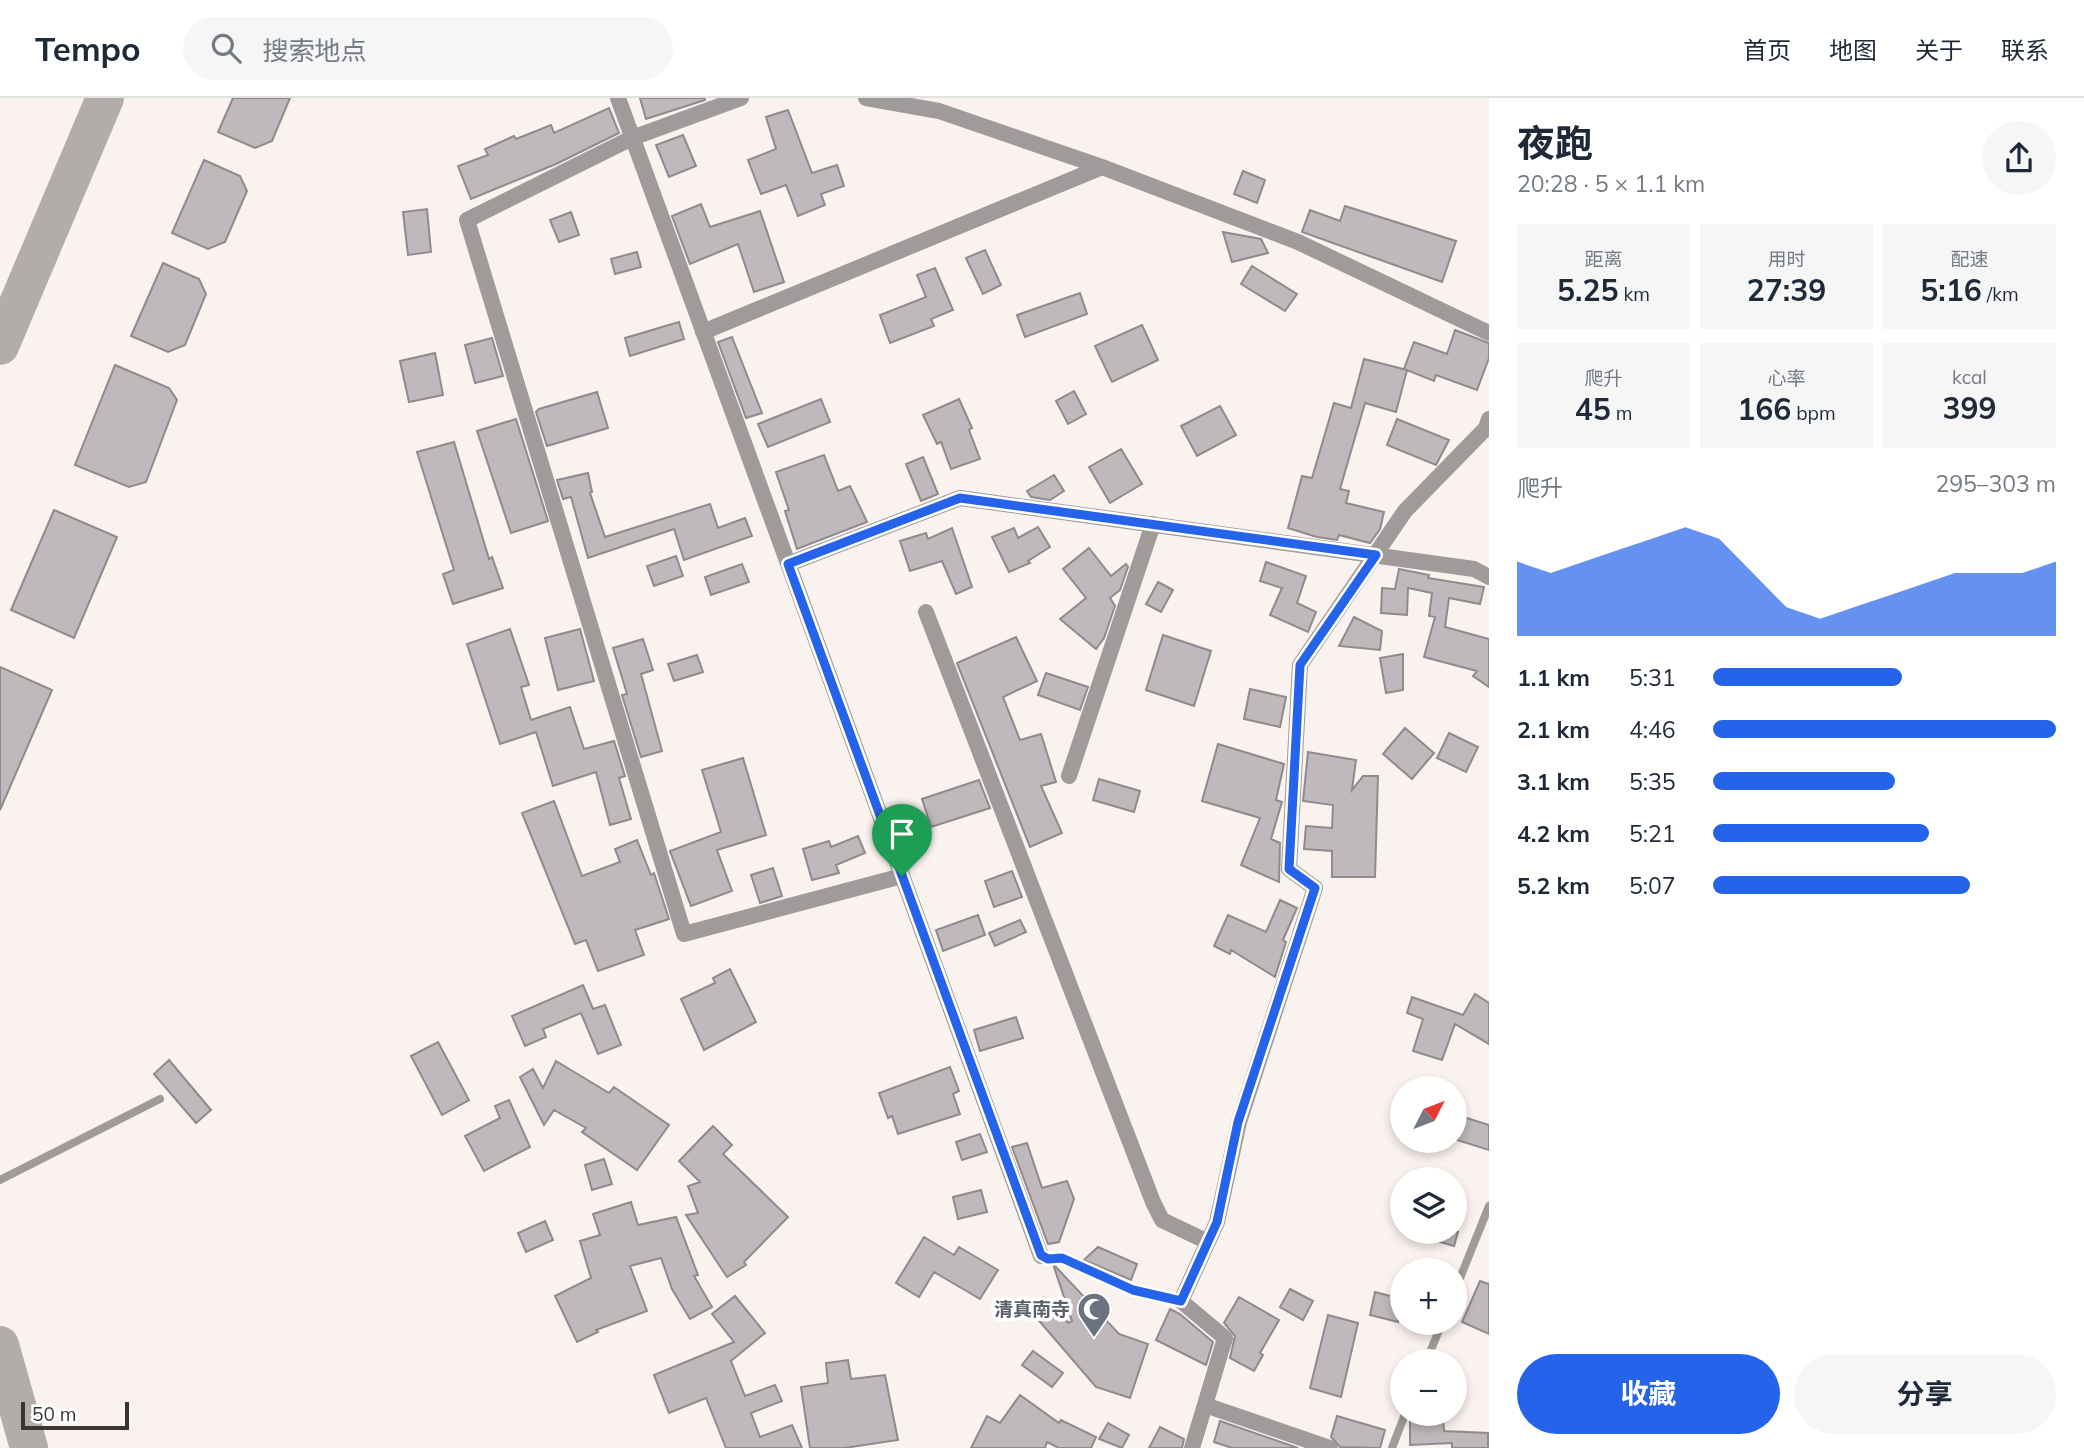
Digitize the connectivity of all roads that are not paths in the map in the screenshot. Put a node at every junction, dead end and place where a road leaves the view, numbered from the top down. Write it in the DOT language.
graph roads {
  1 [pos="618,98"];
  2 [pos="741,98"];
  3 [pos="866,98"];
  4 [pos="632,138"];
  5 [pos="1102,167"];
  6 [pos="703,332"];
  7 [pos="1489,333"];
  8 [pos="1489,419"];
  9 [pos="1153,524"];
  10 [pos="1376,555"];
  11 [pos="788,564"];
  12 [pos="1489,577"];
  13 [pos="926,612"];
  14 [pos="1069,776"];
  15 [pos="902,876"];
  16 [pos="160,1099"];
  17 [pos="0,1180"];
  18 [pos="1489,1206"];
  19 [pos="1208,1242"];
  20 [pos="1041,1255"];
  21 [pos="1467,1261"];
  22 [pos="1205,1405"];
  23 [pos="1400,1426"];
  24 [pos="1192,1448"];
  25 [pos="1330,1448"];
  26 [pos="1392,1448"];
  1 -- 4 [label="street"];
  2 -- 4 [label="street"];
  3 -- 5 [label="street"];
  4 -- 6 [label="street"];
  4 -- 15 [label="street"];
  5 -- 6 [label="street"];
  5 -- 7 [label="street"];
  6 -- 11 [label="street"];
  8 -- 10 [label="street"];
  9 -- 10 [label="street"];
  9 -- 11 [label="street"];
  9 -- 14 [label="street"];
  10 -- 12 [label="street"];
  10 -- 19 [label="street"];
  11 -- 15 [label="street"];
  13 -- 19 [label="street"];
  15 -- 20 [label="street"];
  16 -- 17 [label="lane"];
  18 -- 21 [label="lane"];
  19 -- 22 [label="street"];
  22 -- 24 [label="street"];
  22 -- 25 [label="street"];
  23 -- 26 [label="lane"];
}
